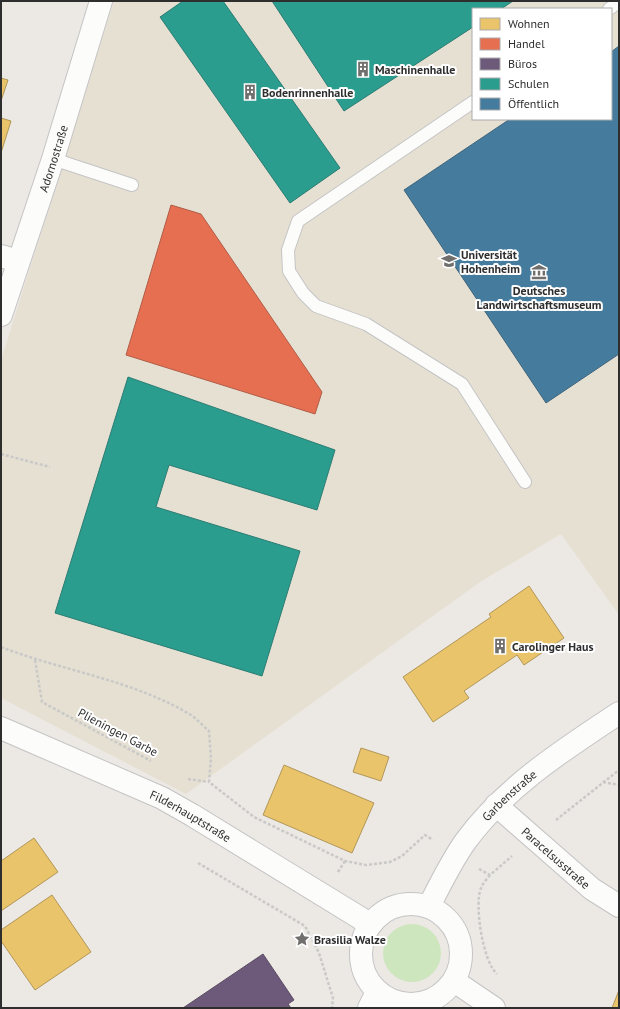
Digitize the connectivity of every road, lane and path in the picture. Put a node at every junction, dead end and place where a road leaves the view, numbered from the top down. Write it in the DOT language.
graph roads {
  1 [pos="101,1"];
  2 [pos="619,2"];
  3 [pos="610,8"];
  4 [pos="472,103"];
  5 [pos="53,159"];
  6 [pos="132,185"];
  7 [pos="10,258"];
  8 [pos="1,315"];
  9 [pos="1,454"];
  10 [pos="50,467"];
  11 [pos="525,482"];
  12 [pos="1,647"];
  13 [pos="35,660"];
  14 [pos="619,713"];
  15 [pos="1,728"];
  16 [pos="158,764"];
  17 [pos="185,778"];
  18 [pos="209,782"];
  19 [pos="603,782"];
  20 [pos="619,785"];
  21 [pos="496,805"];
  22 [pos="425,835"];
  23 [pos="198,863"];
  24 [pos="490,875"];
  25 [pos="429,906"];
  26 [pos="619,906"];
  27 [pos="370,924"];
  28 [pos="499,976"];
  29 [pos="454,981"];
  30 [pos="373,1000"];
  31 [pos="412,1006"];
  32 [pos="332,1008"];
  33 [pos="494,1008"];
  1 -- 5 [label="main road, Adornostraße"];
  2 -- 3 [label="lane"];
  4 -- 11 [label="lane"];
  5 -- 6 [label="lane"];
  5 -- 7 [label="main road, Adornostraße"];
  7 -- 8 [label="main road, Adornostraße"];
  9 -- 10 [label="path"];
  12 -- 13 [label="path"];
  13 -- 16 [label="path, Plieningen Garbe"];
  13 -- 18 [label="path"];
  14 -- 21 [label="main road, Garbenstraße"];
  15 -- 27 [label="main road, Filderhauptstraße"];
  17 -- 18 [label="path"];
  18 -- 22 [label="path"];
  19 -- 20 [label="path"];
  21 -- 25 [label="main road, Garbenstraße"];
  21 -- 26 [label="main road, Paracelsusstraße"];
  23 -- 32 [label="path"];
  24 -- 28 [label="path"];
  25 -- 27 [label="main road"];
  25 -- 29 [label="main road"];
  27 -- 30 [label="main road"];
  29 -- 31 [label="main road"];
  29 -- 33 [label="main road"];
  30 -- 31 [label="main road"];
}
